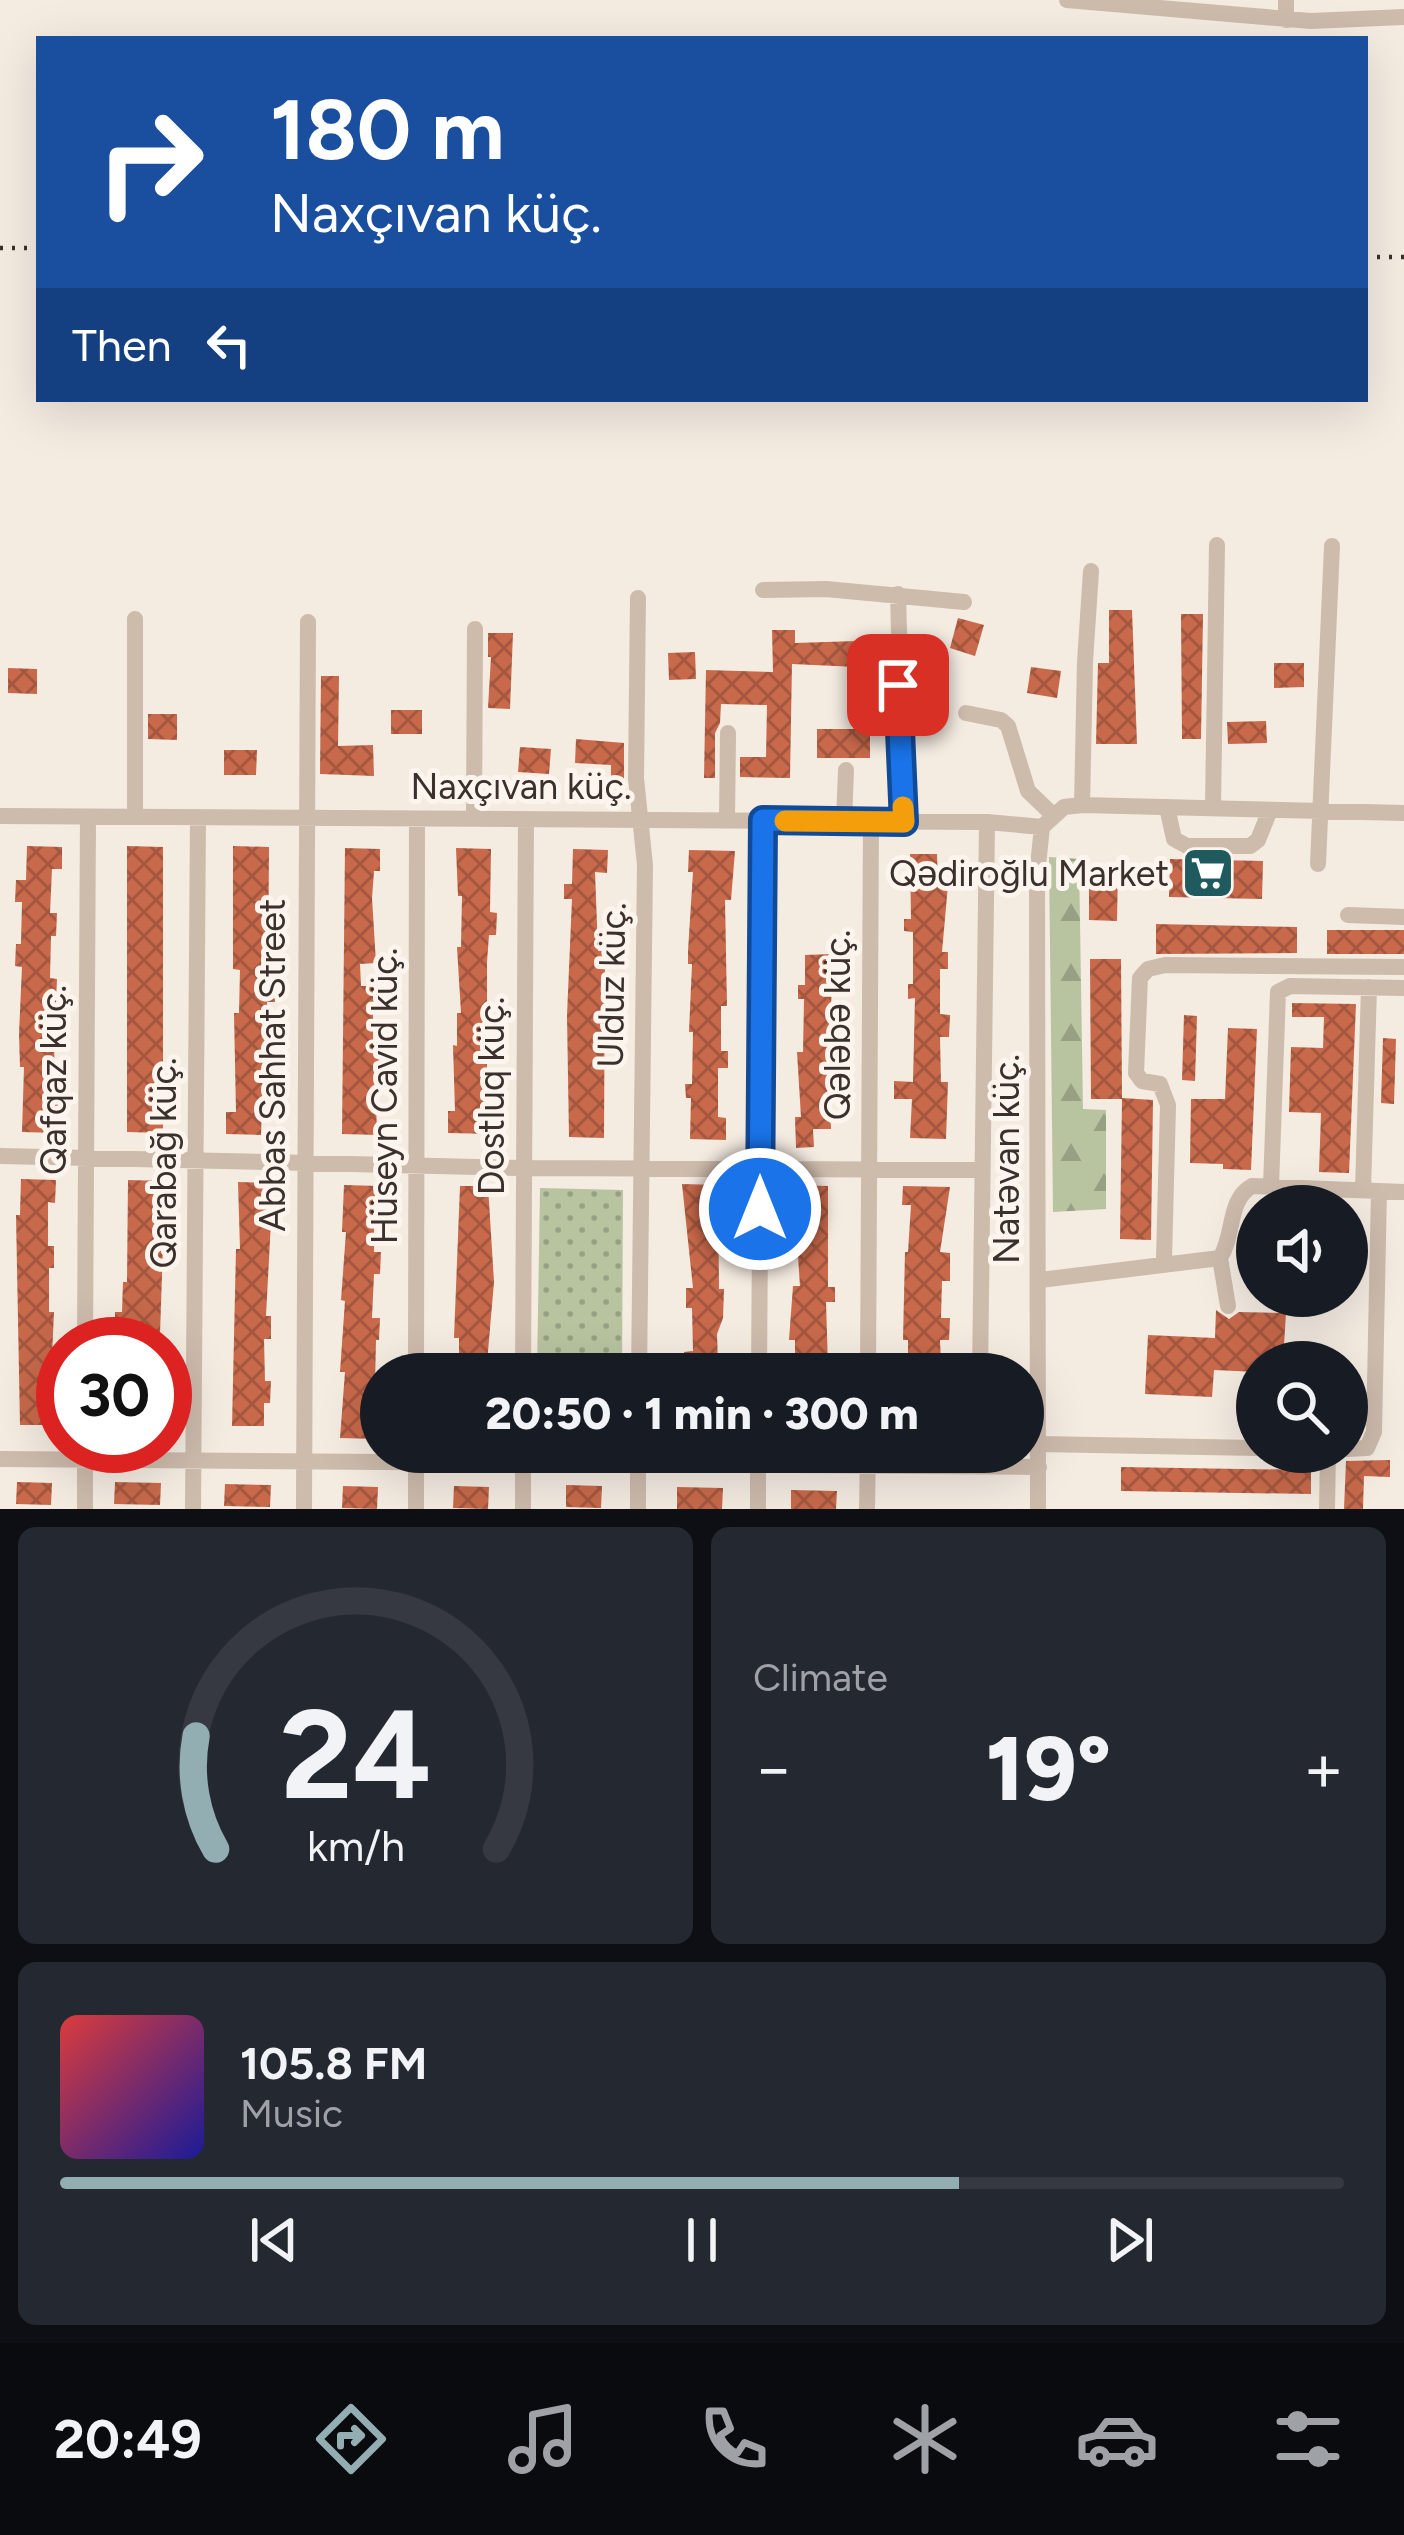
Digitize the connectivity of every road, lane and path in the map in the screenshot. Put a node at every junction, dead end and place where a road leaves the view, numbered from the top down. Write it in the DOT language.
graph roads {
  1 [pos="1067,0"];
  2 [pos="1286,0"];
  3 [pos="1404,17"];
  4 [pos="1286,20"];
  5 [pos="1217,545"];
  6 [pos="1332,546"];
  7 [pos="1091,571"];
  8 [pos="763,590"];
  9 [pos="898,593"];
  10 [pos="638,598"];
  11 [pos="964,602"];
  12 [pos="135,619"];
  13 [pos="308,622"];
  14 [pos="475,629"];
  15 [pos="966,713"];
  16 [pos="728,733"];
  17 [pos="846,770"];
  18 [pos="1082,805"];
  19 [pos="1167,807"];
  20 [pos="1213,808"];
  21 [pos="1270,810"];
  22 [pos="1320,811"];
  23 [pos="1404,813"];
  24 [pos="0,817"];
  25 [pos="88,817"];
  26 [pos="135,817"];
  27 [pos="198,818"];
  28 [pos="306,818"];
  29 [pos="417,818"];
  30 [pos="474,818"];
  31 [pos="526,819"];
  32 [pos="640,820"];
  33 [pos="728,820"];
  34 [pos="763,820"];
  35 [pos="844,821"];
  36 [pos="871,821"];
  37 [pos="1047,821"];
  38 [pos="904,822"];
  39 [pos="987,822"];
  40 [pos="1318,864"];
  41 [pos="1348,915"];
  42 [pos="1404,917"];
  43 [pos="1404,967"];
  44 [pos="1369,987"];
  45 [pos="1404,988"];
  46 [pos="0,1156"];
  47 [pos="86,1159"];
  48 [pos="196,1161"];
  49 [pos="305,1162"];
  50 [pos="416,1165"];
  51 [pos="524,1168"];
  52 [pos="642,1168"];
  53 [pos="760,1168"];
  54 [pos="869,1168"];
  55 [pos="980,1170"];
  56 [pos="1271,1185"];
  57 [pos="1368,1191"];
  58 [pos="1371,1191"];
  59 [pos="1404,1192"];
  60 [pos="1236,1211"];
  61 [pos="1220,1258"];
  62 [pos="1164,1259"];
  63 [pos="1040,1280"];
  64 [pos="1228,1306"];
  65 [pos="85,1317"];
  66 [pos="416,1353"];
  67 [pos="523,1353"];
  68 [pos="639,1353"];
  69 [pos="759,1353"];
  70 [pos="868,1353"];
  71 [pos="980,1353"];
  72 [pos="1040,1353"];
  73 [pos="1044,1444"];
  74 [pos="1368,1446"];
  75 [pos="1236,1448"];
  76 [pos="36,1457"];
  77 [pos="0,1460"];
  78 [pos="360,1461"];
  79 [pos="194,1462"];
  80 [pos="304,1463"];
  81 [pos="85,1473"];
  82 [pos="416,1473"];
  83 [pos="523,1473"];
  84 [pos="638,1473"];
  85 [pos="758,1473"];
  86 [pos="867,1473"];
  87 [pos="1039,1473"];
  88 [pos="1328,1473"];
  89 [pos="85,1509"];
  90 [pos="194,1509"];
  91 [pos="304,1509"];
  92 [pos="416,1509"];
  93 [pos="523,1509"];
  94 [pos="638,1509"];
  95 [pos="758,1509"];
  96 [pos="867,1509"];
  97 [pos="1039,1509"];
  98 [pos="1327,1509"];
  1 -- 4 [label="street"];
  2 -- 4 [label="street"];
  3 -- 4 [label="street"];
  5 -- 20 [label="street"];
  6 -- 22 [label="street"];
  7 -- 18 [label="street"];
  8 -- 9 [label="street"];
  9 -- 11 [label="street"];
  9 -- 38 [label="street"];
  10 -- 32 [label="street, Ulduz küç."];
  12 -- 26 [label="street"];
  13 -- 28 [label="street, Abbas Sahhat Street"];
  14 -- 30 [label="street"];
  15 -- 37 [label="street"];
  16 -- 33 [label="street"];
  17 -- 35 [label="street"];
  18 -- 19 [label="street, Naxçıvan küç."];
  18 -- 37 [label="street, Naxçıvan küç."];
  19 -- 20 [label="street, Naxçıvan küç."];
  19 -- 21 [label="street"];
  20 -- 21 [label="street, Naxçıvan küç."];
  21 -- 22 [label="street, Naxçıvan küç."];
  22 -- 23 [label="street, Naxçıvan küç."];
  22 -- 40 [label="street"];
  24 -- 25 [label="street, Naxçıvan küç."];
  25 -- 26 [label="street, Naxçıvan küç."];
  25 -- 47 [label="street, Qafqaz küç."];
  26 -- 27 [label="street, Naxçıvan küç."];
  27 -- 28 [label="street, Naxçıvan küç."];
  27 -- 48 [label="street, Qarabağ küç."];
  28 -- 29 [label="street, Naxçıvan küç."];
  28 -- 49 [label="street, Abbas Sahhat Street"];
  29 -- 30 [label="street, Naxçıvan küç."];
  29 -- 50 [label="street, Hüseyn Cavid küç."];
  30 -- 31 [label="street, Naxçıvan küç."];
  31 -- 32 [label="street, Naxçıvan küç."];
  31 -- 51 [label="street, Dostluq küç."];
  32 -- 33 [label="street, Naxçıvan küç."];
  32 -- 52 [label="street, Ulduz küç."];
  33 -- 34 [label="street, Naxçıvan küç."];
  34 -- 35 [label="street, Naxçıvan küç."];
  34 -- 53 [label="street"];
  35 -- 36 [label="street, Naxçıvan küç."];
  36 -- 38 [label="street, Naxçıvan küç."];
  36 -- 54 [label="street, Qələbə küç."];
  37 -- 39 [label="street, Naxçıvan küç."];
  37 -- 63 [label="street, Natəvan küç."];
  38 -- 39 [label="street, Naxçıvan küç."];
  39 -- 55 [label="street"];
  41 -- 42 [label="street"];
  43 -- 62 [label="street"];
  44 -- 45 [label="street"];
  44 -- 56 [label="street"];
  44 -- 58 [label="street"];
  46 -- 47 [label="street"];
  47 -- 48 [label="street"];
  47 -- 65 [label="street, Qafqaz küç."];
  48 -- 49 [label="street"];
  48 -- 79 [label="street, Qarabağ küç."];
  49 -- 50 [label="street"];
  49 -- 80 [label="street, Abbas Sahhat Street"];
  50 -- 51 [label="street"];
  50 -- 66 [label="street, Hüseyn Cavid küç."];
  51 -- 52 [label="street"];
  51 -- 67 [label="street, Dostluq küç."];
  52 -- 53 [label="street"];
  52 -- 68 [label="street, Ulduz küç."];
  53 -- 54 [label="street"];
  53 -- 69 [label="street"];
  54 -- 55 [label="street"];
  54 -- 70 [label="street, Qələbə küç."];
  55 -- 71 [label="street"];
  57 -- 58 [label="street"];
  58 -- 59 [label="street"];
  58 -- 74 [label="street"];
  60 -- 61 [label="street"];
  61 -- 63 [label="street"];
  61 -- 64 [label="street"];
  63 -- 72 [label="street, Natəvan küç."];
  73 -- 75 [label="street"];
  76 -- 77 [label="street"];
  78 -- 80 [label="street"];
  79 -- 80 [label="street"];
  79 -- 90 [label="street, Qarabağ küç."];
  80 -- 91 [label="street, Abbas Sahhat Street"];
  81 -- 89 [label="street"];
  82 -- 92 [label="street"];
  83 -- 93 [label="street"];
  84 -- 94 [label="street"];
  85 -- 95 [label="street"];
  86 -- 96 [label="street"];
  87 -- 97 [label="street, Natəvan küç."];
  88 -- 98 [label="street"];
}
